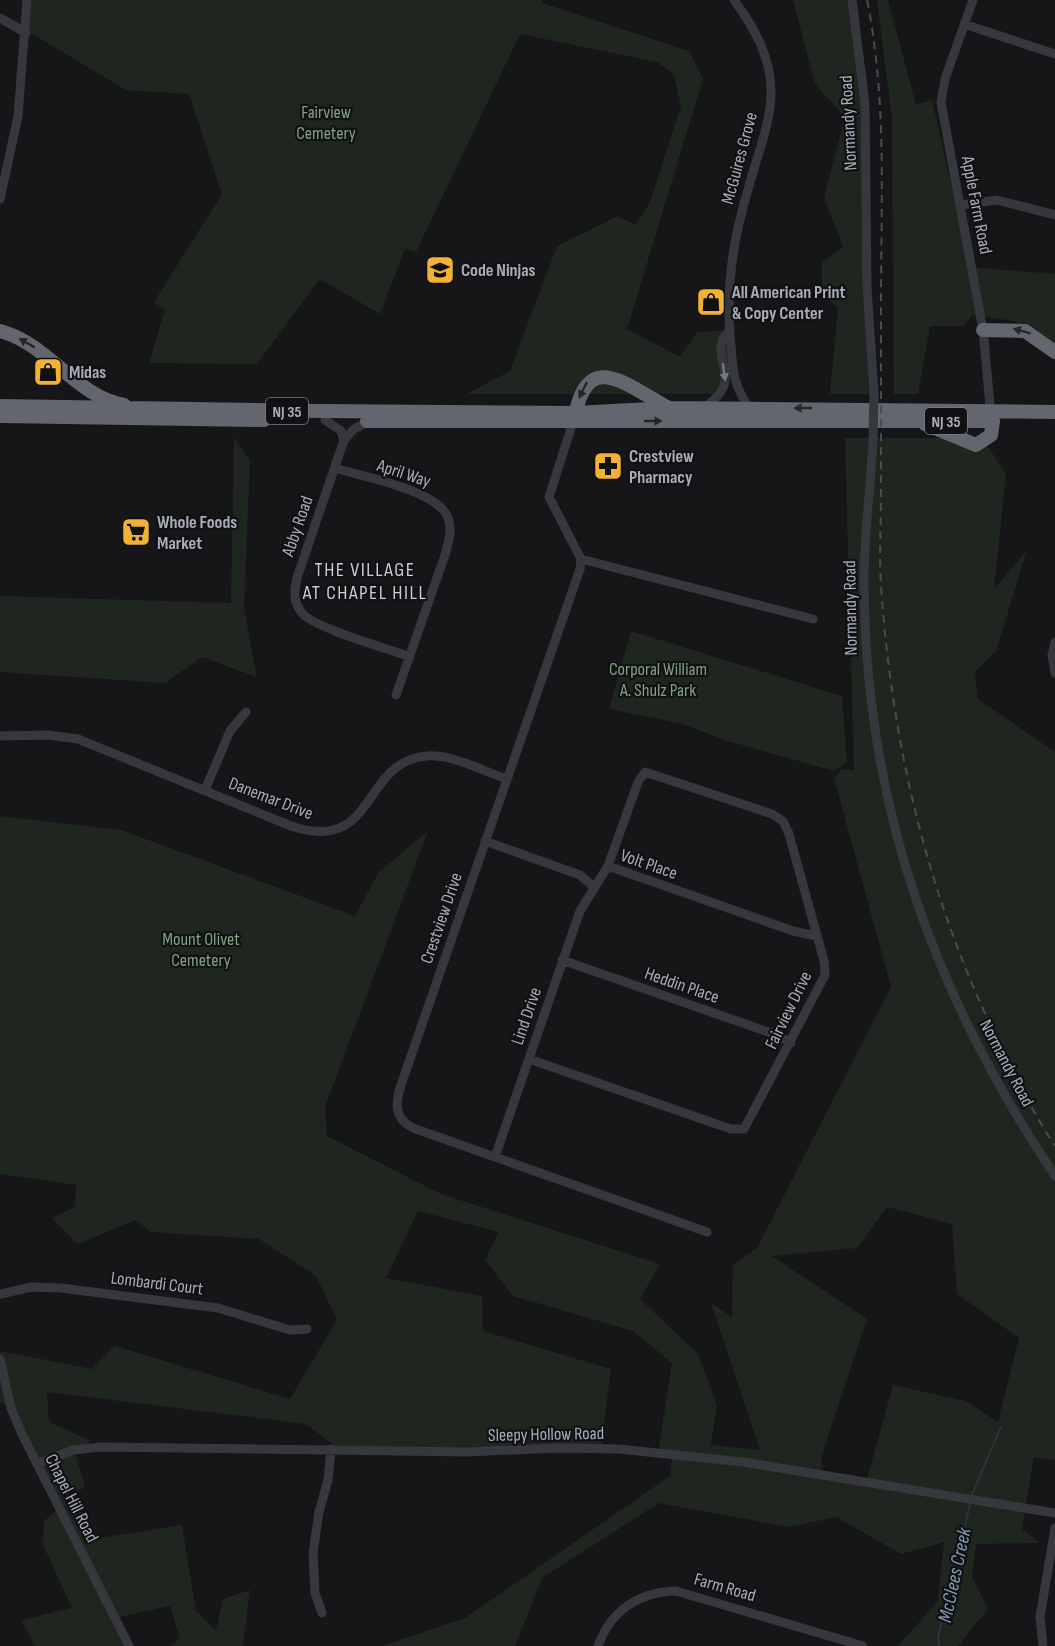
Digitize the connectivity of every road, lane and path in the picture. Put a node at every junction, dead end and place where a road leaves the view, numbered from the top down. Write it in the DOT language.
graph roads {
  1 [pos="27,0"];
  2 [pos="734,0"];
  3 [pos="852,0"];
  4 [pos="973,0"];
  5 [pos="0,18"];
  6 [pos="964,24"];
  7 [pos="26,33"];
  8 [pos="1055,54"];
  9 [pos="0,199"];
  10 [pos="961,205"];
  11 [pos="1055,215"];
  12 [pos="983,330"];
  13 [pos="0,331"];
  14 [pos="730,331"];
  15 [pos="1055,352"];
  16 [pos="0,406"];
  17 [pos="669,408"];
  18 [pos="704,408"];
  19 [pos="749,408"];
  20 [pos="150,410"];
  21 [pos="1055,412"];
  22 [pos="0,416"];
  23 [pos="992,416"];
  24 [pos="574,417"];
  25 [pos="325,420"];
  26 [pos="370,421"];
  27 [pos="908,421"];
  28 [pos="1055,421"];
  29 [pos="344,440"];
  30 [pos="335,468"];
  31 [pos="581,559"];
  32 [pos="813,619"];
  33 [pos="1055,642"];
  34 [pos="410,657"];
  35 [pos="1055,673"];
  36 [pos="396,695"];
  37 [pos="246,712"];
  38 [pos="0,736"];
  39 [pos="507,779"];
  40 [pos="205,790"];
  41 [pos="485,841"];
  42 [pos="608,866"];
  43 [pos="594,887"];
  44 [pos="816,936"];
  45 [pos="562,960"];
  46 [pos="791,1043"];
  47 [pos="529,1059"];
  48 [pos="495,1157"];
  49 [pos="1055,1176"];
  50 [pos="707,1232"];
  51 [pos="0,1294"];
  52 [pos="307,1329"];
  53 [pos="0,1359"];
  54 [pos="4,1397"];
  55 [pos="331,1449"];
  56 [pos="37,1464"];
  57 [pos="1055,1513"];
  58 [pos="1055,1528"];
  59 [pos="322,1613"];
  60 [pos="129,1646"];
  61 [pos="597,1646"];
  62 [pos="863,1646"];
  63 [pos="1044,1646"];
  1 -- 7 [label="street"];
  2 -- 14 [label="street, McGuires Grove"];
  3 -- 49 [label="street, Normandy Road, bridge"];
  4 -- 6 [label="street, Apple Farm Road"];
  5 -- 7 [label="street"];
  6 -- 8 [label="street"];
  6 -- 10 [label="street, Apple Farm Road"];
  7 -- 9 [label="street"];
  10 -- 11 [label="street"];
  10 -- 12 [label="street, Apple Farm Road"];
  15 -- 12 [label="highway, one-way"];
  12 -- 23 [label="street, Apple Farm Road"];
  20 -- 13 [label="highway, one-way"];
  14 -- 18 [label="street, McGuires Grove, one-way"];
  14 -- 19 [label="street, McGuires Grove"];
  16 -- 20 [label="highway, NJ 35"];
  17 -- 18 [label="highway, NJ 35"];
  17 -- 24 [label="highway, NJ 35"];
  17 -- 24 [label="highway, one-way"];
  18 -- 19 [label="highway, NJ 35"];
  23 -- 19 [label="highway, NJ 35, one-way"];
  20 -- 24 [label="highway, NJ 35"];
  21 -- 23 [label="highway, NJ 35"];
  22 -- 25 [label="highway, NJ 35"];
  23 -- 27 [label="highway, NJ 35"];
  23 -- 27 [label="highway"];
  23 -- 28 [label="highway, NJ 35"];
  24 -- 26 [label="highway, NJ 35"];
  24 -- 27 [label="highway, NJ 35, one-way"];
  24 -- 31 [label="street"];
  25 -- 26 [label="highway, NJ 35"];
  25 -- 29 [label="street"];
  26 -- 29 [label="street"];
  29 -- 30 [label="street, Abby Road"];
  30 -- 34 [label="street, Abby Road"];
  30 -- 34 [label="street, April Way"];
  31 -- 32 [label="street"];
  31 -- 39 [label="street, Crestview Drive"];
  33 -- 35 [label="street"];
  34 -- 36 [label="street, April Way"];
  37 -- 40 [label="street"];
  38 -- 40 [label="street, Danemar Drive"];
  39 -- 40 [label="street, Danemar Drive"];
  39 -- 41 [label="street, Crestview Drive"];
  41 -- 43 [label="street"];
  41 -- 48 [label="street, Crestview Drive"];
  42 -- 43 [label="street, Volt Place"];
  42 -- 44 [label="street, Volt Place"];
  42 -- 44 [label="street, Fairview Drive"];
  43 -- 45 [label="street, Lind Drive"];
  44 -- 46 [label="street, Fairview Drive"];
  45 -- 46 [label="street, Heddin Place"];
  45 -- 47 [label="street, Lind Drive"];
  46 -- 47 [label="street, Fairview Drive"];
  47 -- 48 [label="street, Lind Drive"];
  48 -- 50 [label="street, Crestview Drive"];
  51 -- 52 [label="street, Lombardi Court"];
  53 -- 54 [label="street, Chapel Hill Road"];
  54 -- 56 [label="street, Chapel Hill Road"];
  55 -- 56 [label="street, Sleepy Hollow Road"];
  55 -- 57 [label="street, Sleepy Hollow Road"];
  55 -- 59 [label="street"];
  56 -- 60 [label="street, Chapel Hill Road"];
  58 -- 63 [label="street"];
  61 -- 62 [label="street, Farm Road"];
}
